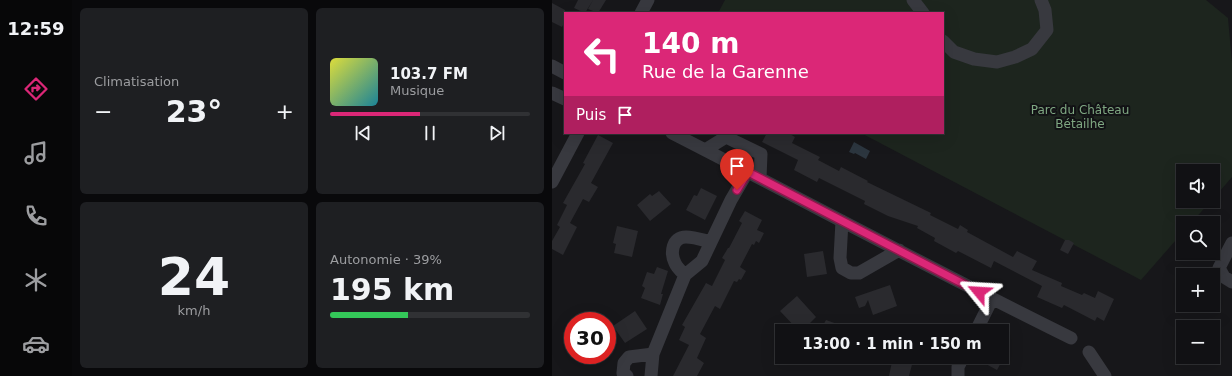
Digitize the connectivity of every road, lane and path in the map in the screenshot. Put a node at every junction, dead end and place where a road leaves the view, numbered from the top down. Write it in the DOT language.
graph roads {
  1 [pos="648,0"];
  2 [pos="913,0"];
  3 [pos="1041,0"];
  4 [pos="642,12"];
  5 [pos="922,12"];
  6 [pos="944,42"];
  7 [pos="552,66"];
  8 [pos="564,72"];
  9 [pos="552,92"];
  10 [pos="564,99"];
  11 [pos="577,134"];
  12 [pos="674,134"];
  13 [pos="705,150"];
  14 [pos="748,172"];
  15 [pos="760,178"];
  16 [pos="552,182"];
  17 [pos="842,221"];
  18 [pos="711,242"];
  19 [pos="1232,243"];
  20 [pos="899,250"];
  21 [pos="685,275"];
  22 [pos="1232,282"];
  23 [pos="992,299"];
  24 [pos="980,324"];
  25 [pos="1071,338"];
  26 [pos="1089,352"];
  27 [pos="653,354"];
  28 [pos="960,364"];
  29 [pos="627,376"];
  30 [pos="651,376"];
  31 [pos="958,376"];
  32 [pos="1105,376"];
  1 -- 4 [label="street"];
  2 -- 5 [label="street"];
  3 -- 6 [label="street"];
  7 -- 8 [label="street"];
  9 -- 10 [label="street"];
  11 -- 16 [label="street"];
  12 -- 13 [label="street"];
  13 -- 14 [label="street"];
  13 -- 15 [label="street"];
  14 -- 15 [label="street"];
  14 -- 18 [label="street"];
  15 -- 17 [label="street"];
  17 -- 20 [label="street"];
  17 -- 20 [label="street"];
  18 -- 21 [label="street"];
  18 -- 21 [label="street"];
  19 -- 22 [label="street"];
  20 -- 23 [label="street"];
  21 -- 27 [label="street"];
  23 -- 24 [label="street"];
  23 -- 25 [label="street"];
  26 -- 32 [label="street"];
  27 -- 29 [label="street"];
  27 -- 30 [label="street"];
  28 -- 31 [label="street"];
}
